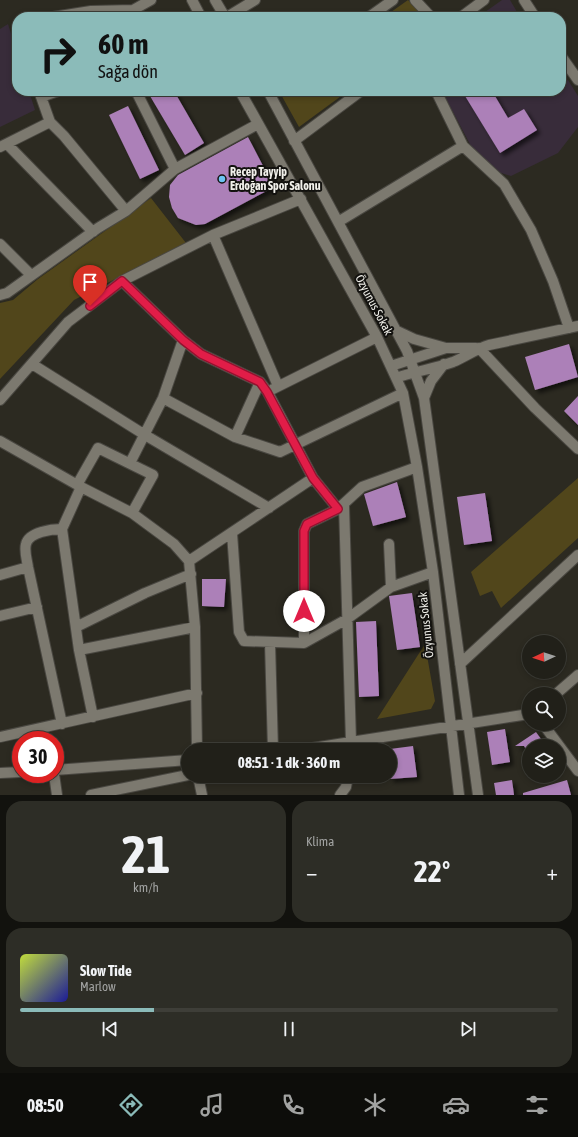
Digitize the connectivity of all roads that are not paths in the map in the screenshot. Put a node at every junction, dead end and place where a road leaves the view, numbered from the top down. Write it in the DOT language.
graph roads {
  1 [pos="151,0"];
  2 [pos="192,0"];
  3 [pos="215,0"];
  4 [pos="255,0"];
  5 [pos="393,0"];
  6 [pos="415,0"];
  7 [pos="484,0"];
  8 [pos="524,0"];
  9 [pos="85,12"];
  10 [pos="104,12"];
  11 [pos="134,12"];
  12 [pos="198,12"];
  13 [pos="223,12"];
  14 [pos="235,12"];
  15 [pos="376,12"];
  16 [pos="426,12"];
  17 [pos="468,12"];
  18 [pos="532,12"];
  19 [pos="566,63"];
  20 [pos="578,80"];
  21 [pos="41,96"];
  22 [pos="138,96"];
  23 [pos="243,96"];
  24 [pos="271,96"];
  25 [pos="354,96"];
  26 [pos="439,96"];
  27 [pos="50,122"];
  28 [pos="258,124"];
  29 [pos="294,141"];
  30 [pos="3,146"];
  31 [pos="464,146"];
  32 [pos="175,169"];
  33 [pos="301,199"];
  34 [pos="126,211"];
  35 [pos="338,222"];
  36 [pos="93,232"];
  37 [pos="213,235"];
  38 [pos="0,244"];
  39 [pos="31,275"];
  40 [pos="122,281"];
  41 [pos="0,295"];
  42 [pos="574,327"];
  43 [pos="395,330"];
  44 [pos="377,336"];
  45 [pos="183,340"];
  46 [pos="446,348"];
  47 [pos="478,348"];
  48 [pos="410,359"];
  49 [pos="32,364"];
  50 [pos="444,364"];
  51 [pos="391,366"];
  52 [pos="414,371"];
  53 [pos="396,378"];
  54 [pos="260,382"];
  55 [pos="278,386"];
  56 [pos="267,392"];
  57 [pos="403,393"];
  58 [pos="163,398"];
  59 [pos="424,398"];
  60 [pos="0,400"];
  61 [pos="145,435"];
  62 [pos="235,437"];
  63 [pos="0,441"];
  64 [pos="294,444"];
  65 [pos="578,449"];
  66 [pos="130,463"];
  67 [pos="417,467"];
  68 [pos="313,478"];
  69 [pos="79,486"];
  70 [pos="341,507"];
  71 [pos="269,508"];
  72 [pos="132,513"];
  73 [pos="62,529"];
  74 [pos="232,533"];
  75 [pos="389,544"];
  76 [pos="578,555"];
  77 [pos="189,561"];
  78 [pos="28,567"];
  79 [pos="433,572"];
  80 [pos="191,574"];
  81 [pos="0,575"];
  82 [pos="391,587"];
  83 [pos="37,607"];
  84 [pos="0,616"];
  85 [pos="347,619"];
  86 [pos="76,627"];
  87 [pos="195,627"];
  88 [pos="304,642"];
  89 [pos="270,643"];
  90 [pos="79,650"];
  91 [pos="460,664"];
  92 [pos="578,675"];
  93 [pos="564,687"];
  94 [pos="197,693"];
  95 [pos="522,715"];
  96 [pos="93,717"];
  97 [pos="469,722"];
  98 [pos="62,724"];
  99 [pos="450,725"];
  100 [pos="548,731"];
  101 [pos="0,737"];
  102 [pos="197,743"];
  103 [pos="273,743"];
  104 [pos="350,743"];
  105 [pos="364,743"];
  106 [pos="181,761"];
  107 [pos="64,769"];
  108 [pos="578,771"];
  109 [pos="12,772"];
  110 [pos="0,773"];
  111 [pos="181,776"];
  112 [pos="55,783"];
  113 [pos="199,783"];
  114 [pos="349,791"];
  115 [pos="56,795"];
  116 [pos="91,795"];
  117 [pos="202,795"];
  118 [pos="340,795"];
  119 [pos="459,795"];
  120 [pos="478,795"];
  1 -- 11 [label="street"];
  2 -- 12 [label="street"];
  3 -- 13 [label="street"];
  4 -- 14 [label="street"];
  5 -- 15 [label="street"];
  6 -- 16 [label="street"];
  7 -- 17 [label="street"];
  8 -- 18 [label="street"];
  9 -- 10 [label="street"];
  19 -- 20 [label="street"];
  21 -- 27 [label="street"];
  22 -- 32 [label="street"];
  23 -- 28 [label="street, Özyunus Sokak"];
  24 -- 29 [label="street"];
  25 -- 29 [label="street"];
  26 -- 31 [label="street"];
  27 -- 30 [label="street"];
  27 -- 34 [label="street"];
  28 -- 32 [label="street"];
  28 -- 33 [label="street, Özyunus Sokak"];
  29 -- 35 [label="street"];
  30 -- 36 [label="street"];
  31 -- 35 [label="street"];
  31 -- 42 [label="street"];
  32 -- 34 [label="street"];
  33 -- 37 [label="street"];
  33 -- 44 [label="street, Özyunus Sokak"];
  34 -- 36 [label="street"];
  35 -- 43 [label="street"];
  36 -- 39 [label="street"];
  37 -- 40 [label="street"];
  37 -- 55 [label="street"];
  38 -- 39 [label="street"];
  39 -- 41 [label="street"];
  40 -- 45 [label="street"];
  40 -- 49 [label="street"];
  42 -- 47 [label="street"];
  43 -- 46 [label="street"];
  43 -- 48 [label="street"];
  44 -- 51 [label="street, Özyunus Sokak"];
  44 -- 55 [label="street"];
  45 -- 54 [label="street"];
  45 -- 58 [label="street"];
  46 -- 47 [label="street"];
  46 -- 48 [label="street"];
  47 -- 50 [label="street"];
  47 -- 65 [label="street"];
  48 -- 51 [label="street"];
  48 -- 52 [label="street"];
  49 -- 60 [label="street"];
  49 -- 61 [label="street"];
  50 -- 52 [label="street"];
  50 -- 59 [label="street"];
  51 -- 53 [label="street, Özyunus Sokak"];
  52 -- 53 [label="street"];
  52 -- 59 [label="street"];
  53 -- 57 [label="street, Özyunus Sokak"];
  54 -- 56 [label="street"];
  54 -- 62 [label="street"];
  55 -- 56 [label="street"];
  56 -- 64 [label="street"];
  57 -- 64 [label="street"];
  57 -- 67 [label="street, Özyunus Sokak"];
  58 -- 61 [label="street"];
  58 -- 62 [label="street"];
  59 -- 91 [label="street"];
  61 -- 66 [label="street"];
  61 -- 71 [label="street"];
  62 -- 64 [label="street"];
  63 -- 69 [label="street"];
  64 -- 68 [label="street"];
  66 -- 69 [label="street"];
  66 -- 72 [label="street"];
  67 -- 70 [label="street"];
  67 -- 79 [label="street, Özyunus Sokak"];
  68 -- 70 [label="street"];
  68 -- 71 [label="street"];
  69 -- 72 [label="street"];
  69 -- 73 [label="street"];
  70 -- 85 [label="street"];
  70 -- 88 [label="street"];
  71 -- 74 [label="street"];
  72 -- 77 [label="street"];
  73 -- 78 [label="street"];
  73 -- 86 [label="street"];
  74 -- 77 [label="street"];
  74 -- 89 [label="street"];
  75 -- 82 [label="street"];
  76 -- 91 [label="street"];
  77 -- 80 [label="street"];
  78 -- 81 [label="street"];
  78 -- 83 [label="street"];
  79 -- 82 [label="street"];
  79 -- 99 [label="street, Özyunus Sokak"];
  80 -- 86 [label="street"];
  80 -- 87 [label="street"];
  82 -- 85 [label="street"];
  83 -- 84 [label="street"];
  83 -- 98 [label="street"];
  85 -- 88 [label="street"];
  85 -- 104 [label="street"];
  86 -- 90 [label="street"];
  87 -- 90 [label="street"];
  87 -- 94 [label="street"];
  88 -- 89 [label="street"];
  89 -- 103 [label="street"];
  90 -- 96 [label="street"];
  91 -- 97 [label="street"];
  92 -- 93 [label="street"];
  94 -- 96 [label="street"];
  94 -- 102 [label="street"];
  95 -- 97 [label="street"];
  96 -- 98 [label="street"];
  97 -- 99 [label="street"];
  97 -- 120 [label="street"];
  98 -- 101 [label="street"];
  99 -- 105 [label="street"];
  99 -- 119 [label="street, Özyunus Sokak"];
  100 -- 108 [label="street"];
  106 -- 107 [label="street"];
  109 -- 110 [label="street"];
  111 -- 116 [label="street"];
  112 -- 115 [label="street"];
  113 -- 117 [label="street"];
  114 -- 118 [label="street"];
}
